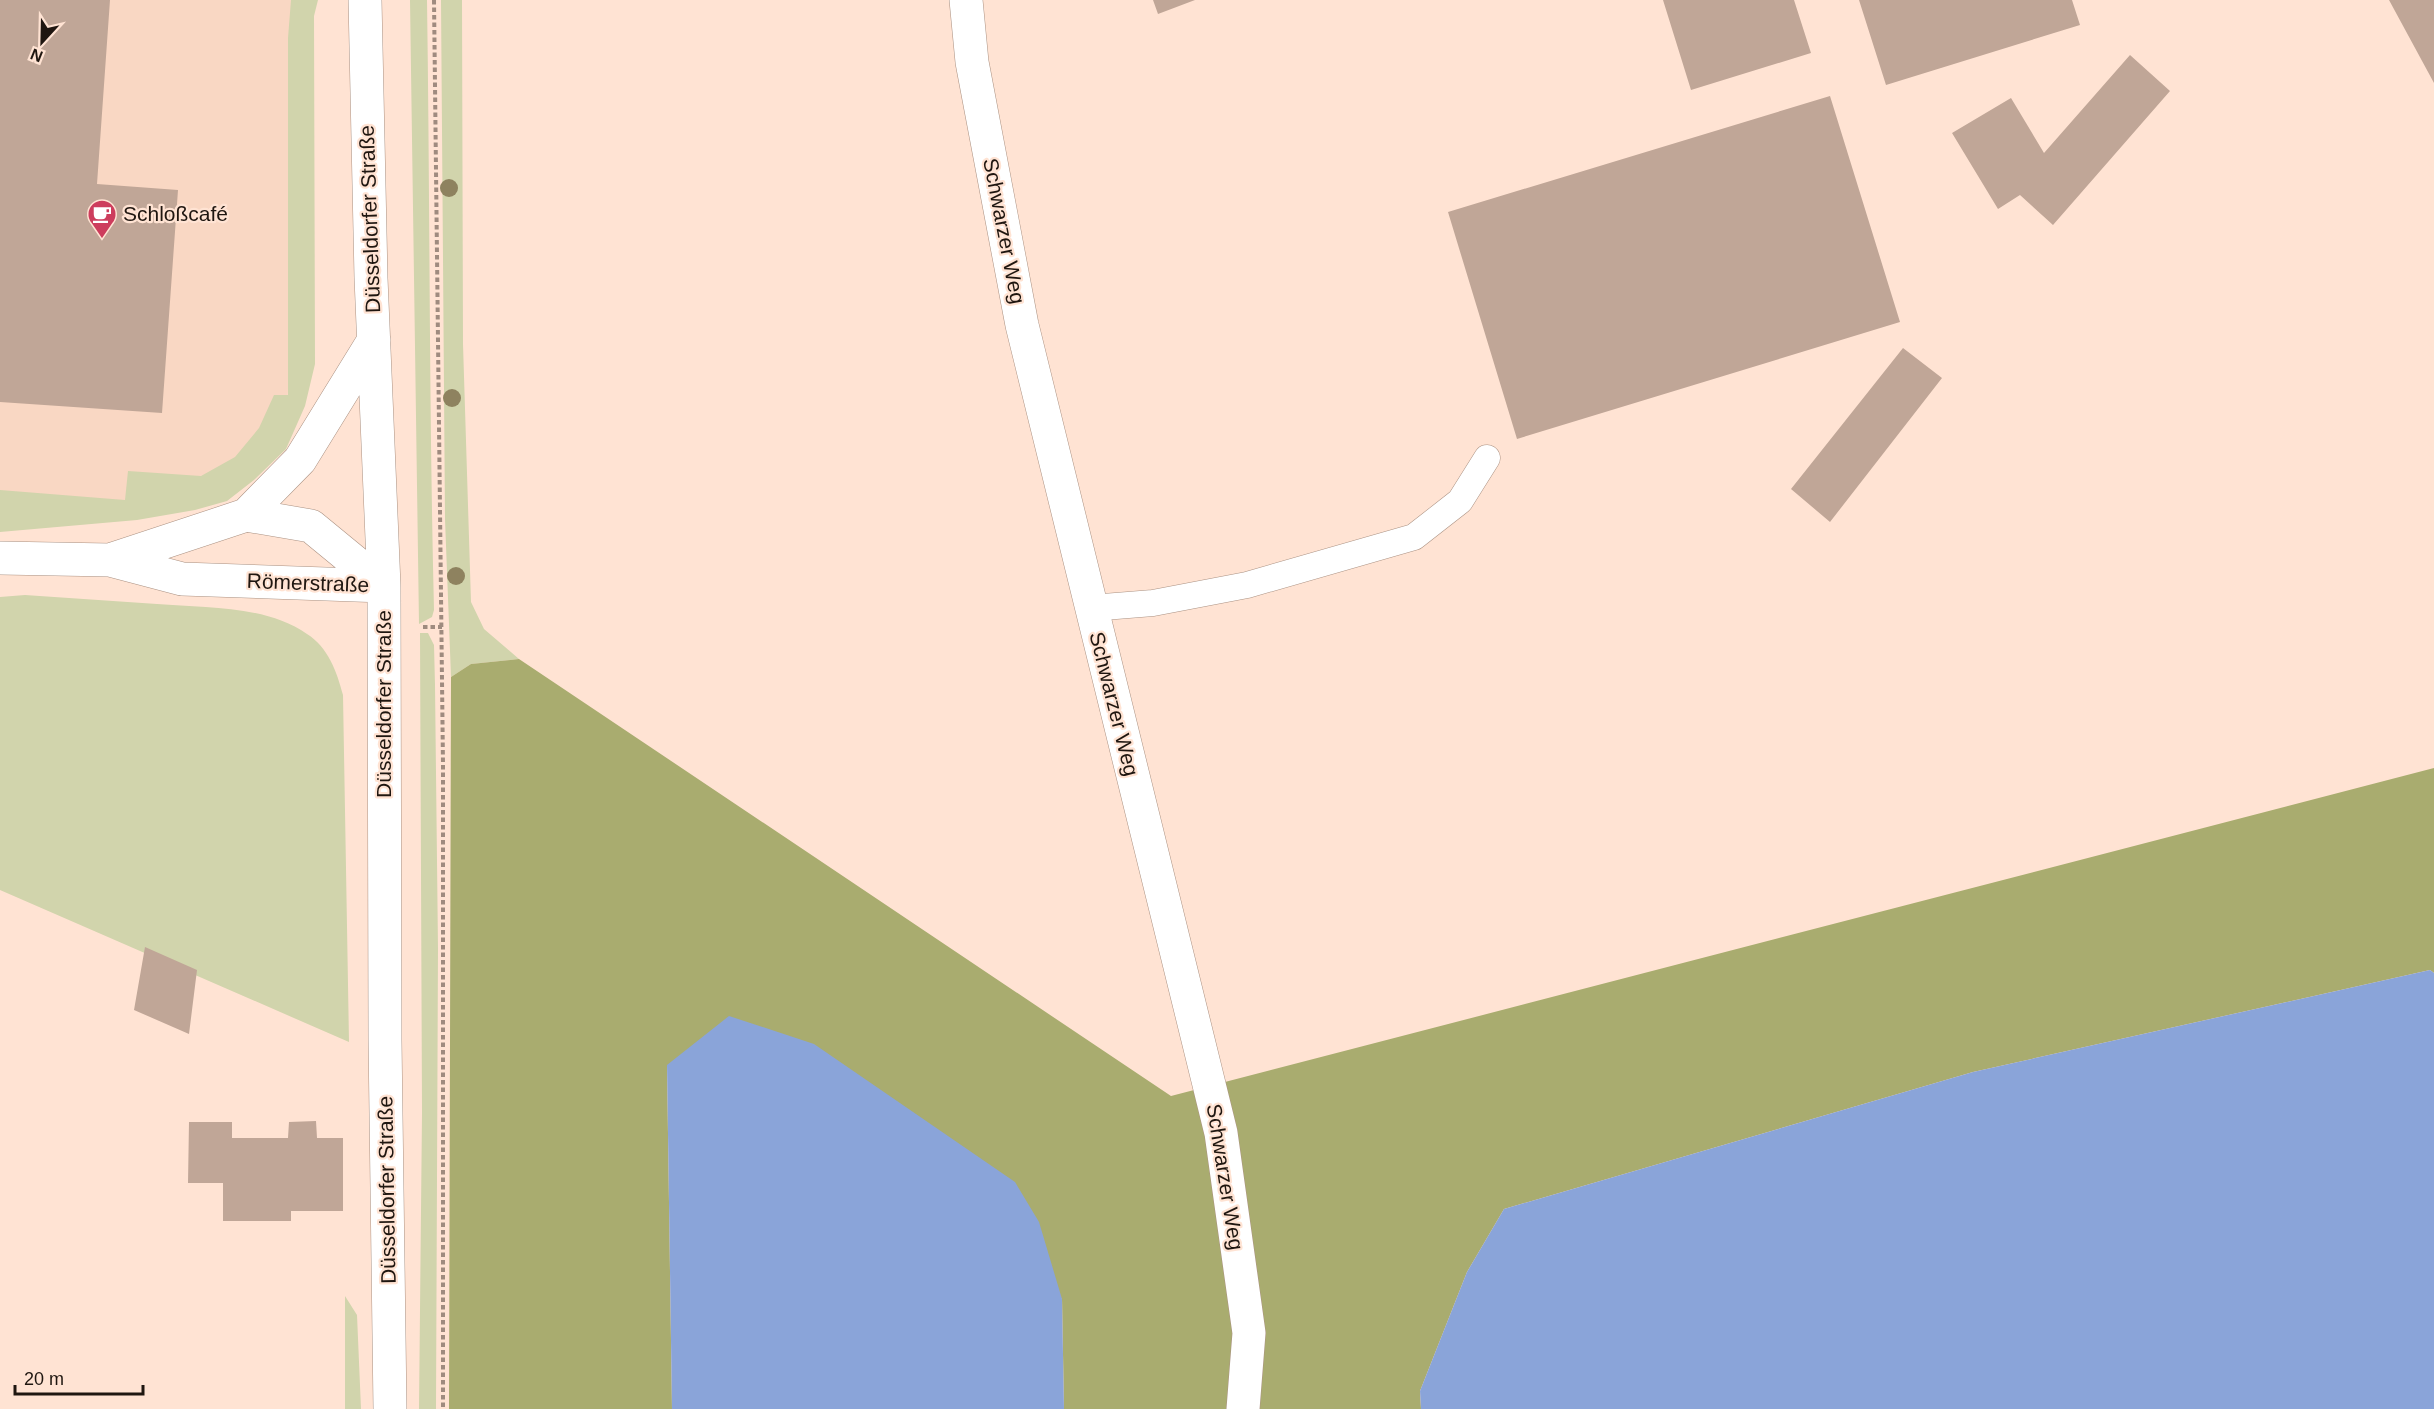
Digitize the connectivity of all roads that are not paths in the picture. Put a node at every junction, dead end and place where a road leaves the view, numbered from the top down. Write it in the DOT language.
graph roads {
  1 [pos="364,0"];
  2 [pos="966,0"];
  3 [pos="374,339"];
  4 [pos="1487,458"];
  5 [pos="246,515"];
  6 [pos="0,558"];
  7 [pos="110,560"];
  8 [pos="384,586"];
  9 [pos="1091,608"];
  10 [pos="390,1409"];
  11 [pos="1243,1409"];
  1 -- 3 [label="street, Düsseldorfer Straße"];
  2 -- 9 [label="street, Schwarzer Weg"];
  3 -- 5 [label="street"];
  3 -- 8 [label="street, Düsseldorfer Straße"];
  4 -- 9 [label="lane"];
  5 -- 7 [label="street, Römerstraße"];
  5 -- 8 [label="street, Römerstraße"];
  6 -- 7 [label="street, Römerstraße"];
  7 -- 8 [label="street, Römerstraße"];
  8 -- 10 [label="street, Düsseldorfer Straße"];
  9 -- 11 [label="street, Schwarzer Weg"];
}
